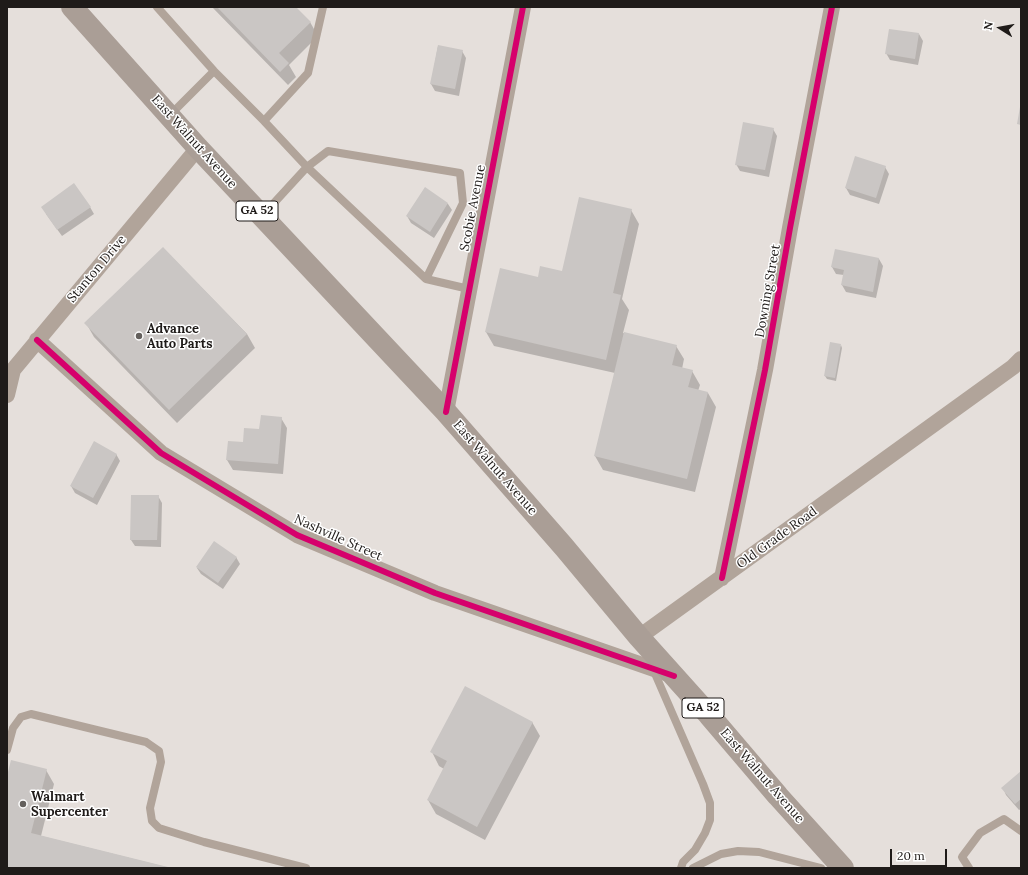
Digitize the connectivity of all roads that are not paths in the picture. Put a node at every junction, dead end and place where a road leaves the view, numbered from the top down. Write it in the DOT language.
graph roads {
  1 [pos="72,7"];
  2 [pos="157,7"];
  3 [pos="323,7"];
  4 [pos="523,7"];
  5 [pos="832,7"];
  6 [pos="214,71"];
  7 [pos="169,116"];
  8 [pos="264,120"];
  9 [pos="198,148"];
  10 [pos="307,167"];
  11 [pos="262,216"];
  12 [pos="426,279"];
  13 [pos="469,289"];
  14 [pos="37,340"];
  15 [pos="1021,359"];
  16 [pos="7,395"];
  17 [pos="446,412"];
  18 [pos="722,578"];
  19 [pos="639,637"];
  20 [pos="652,669"];
  21 [pos="674,676"];
  22 [pos="7,750"];
  23 [pos="1021,831"];
  24 [pos="306,868"];
  25 [pos="681,868"];
  26 [pos="693,868"];
  27 [pos="821,868"];
  28 [pos="843,868"];
  29 [pos="968,868"];
  1 -- 7 [label="main road, East Walnut Avenue / GA 52"];
  2 -- 6 [label="lane"];
  3 -- 8 [label="lane"];
  4 -- 13 [label="street, Scobie Avenue"];
  5 -- 18 [label="street, Downing Street"];
  6 -- 7 [label="lane"];
  6 -- 8 [label="lane"];
  7 -- 9 [label="main road, East Walnut Avenue / GA 52"];
  8 -- 10 [label="lane"];
  9 -- 11 [label="main road, East Walnut Avenue / GA 52"];
  9 -- 14 [label="street, Stanton Drive"];
  10 -- 11 [label="lane"];
  10 -- 12 [label="lane"];
  10 -- 12 [label="lane"];
  11 -- 17 [label="main road, East Walnut Avenue / GA 52"];
  12 -- 13 [label="lane"];
  13 -- 17 [label="street, Scobie Avenue"];
  14 -- 16 [label="street, Stanton Drive"];
  14 -- 20 [label="street, Nashville Street"];
  15 -- 18 [label="street, Old Grade Road"];
  17 -- 19 [label="main road, East Walnut Avenue / GA 52"];
  18 -- 19 [label="street, Old Grade Road"];
  19 -- 20 [label="lane"];
  19 -- 21 [label="main road, East Walnut Avenue / GA 52"];
  20 -- 21 [label="street, Nashville Street"];
  20 -- 25 [label="lane"];
  21 -- 28 [label="main road, East Walnut Avenue / GA 52"];
  22 -- 24 [label="lane"];
  23 -- 29 [label="lane"];
  26 -- 27 [label="lane"];
}
